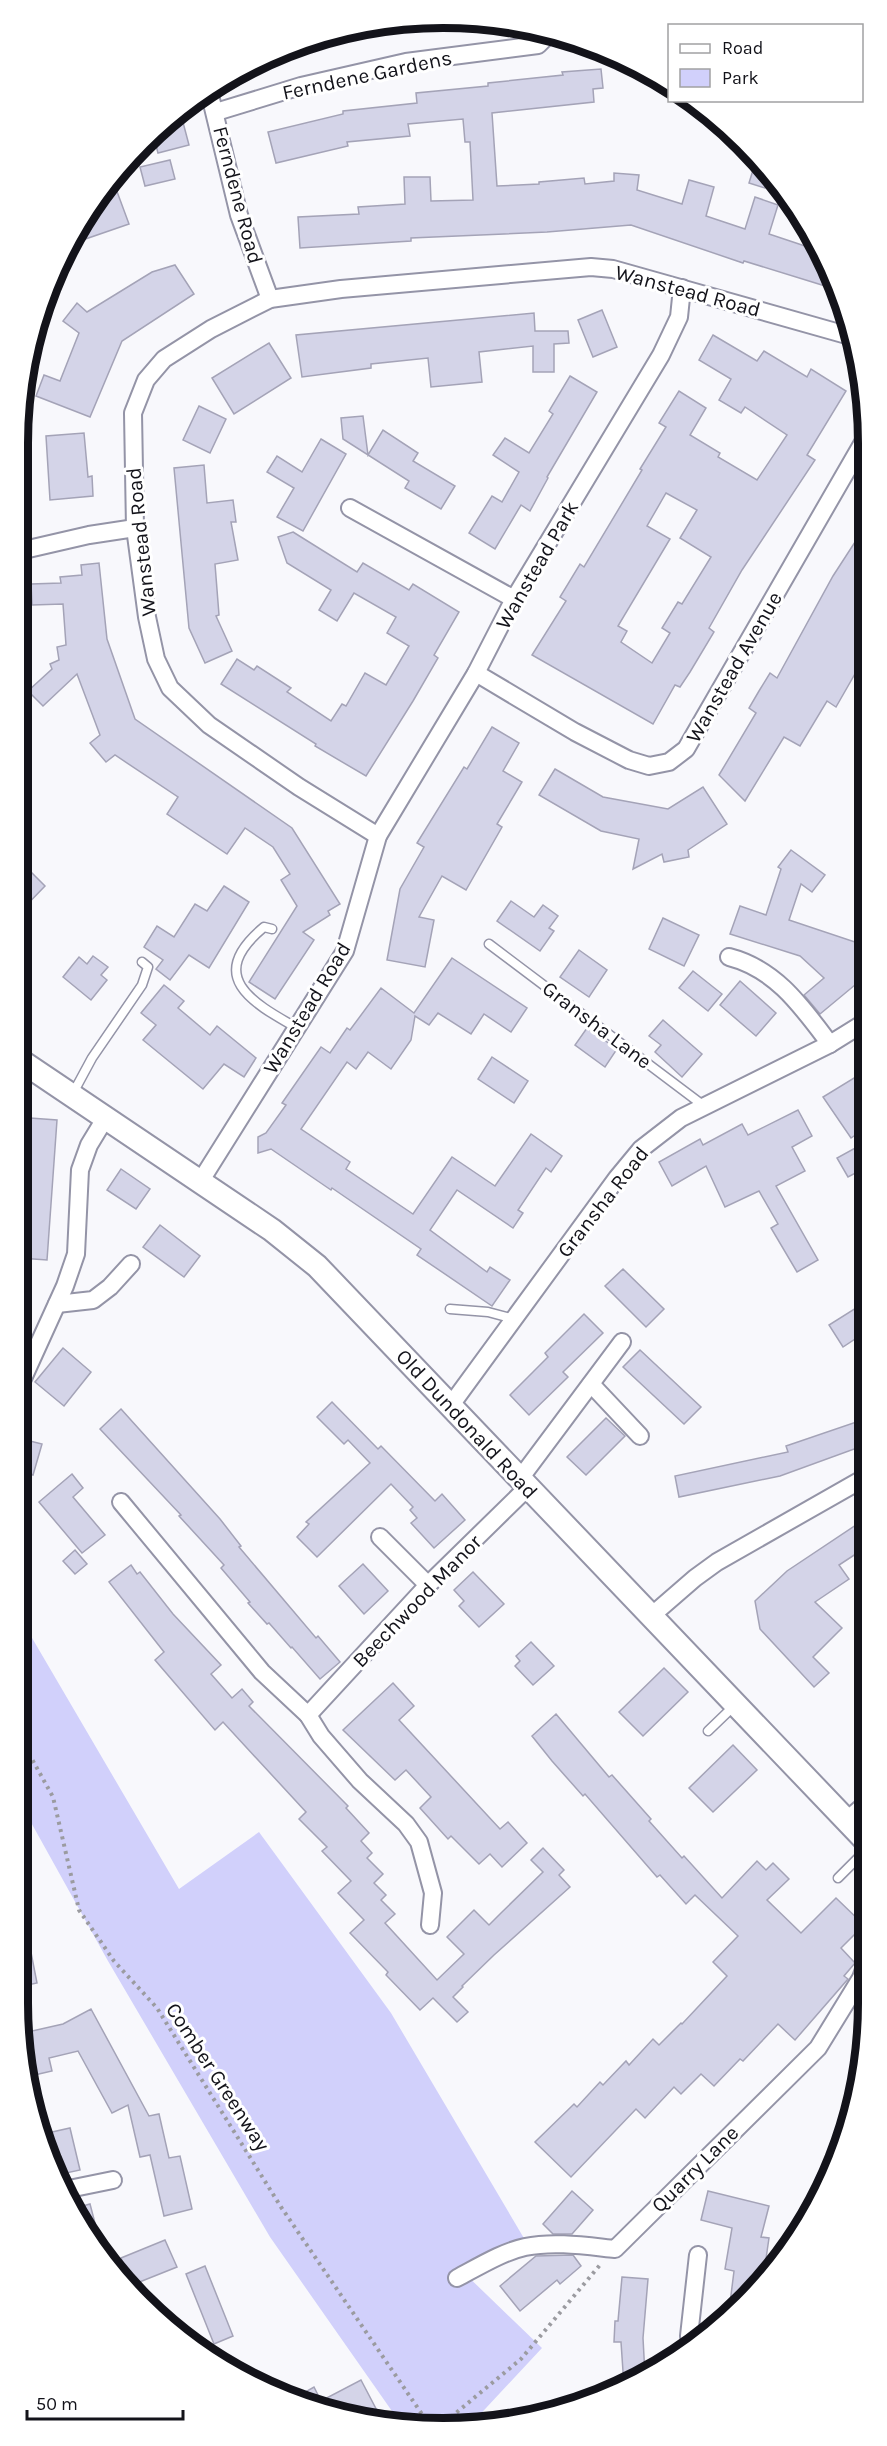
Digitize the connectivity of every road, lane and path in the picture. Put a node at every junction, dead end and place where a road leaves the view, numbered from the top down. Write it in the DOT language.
graph roads {
  1 [pos="543,41"];
  2 [pos="212,99"];
  3 [pos="216,112"];
  4 [pos="682,288"];
  5 [pos="270,299"];
  6 [pos="843,334"];
  7 [pos="858,453"];
  8 [pos="350,508"];
  9 [pos="135,528"];
  10 [pos="28,549"];
  11 [pos="514,599"];
  12 [pos="476,673"];
  13 [pos="378,836"];
  14 [pos="272,929"];
  15 [pos="489,944"];
  16 [pos="729,957"];
  17 [pos="142,962"];
  18 [pos="858,1027"];
  19 [pos="297,1028"];
  20 [pos="830,1044"];
  21 [pos="28,1066"];
  22 [pos="72,1095"];
  23 [pos="704,1106"];
  24 [pos="106,1118"];
  25 [pos="200,1182"];
  26 [pos="131,1264"];
  27 [pos="57,1304"];
  28 [pos="450,1309"];
  29 [pos="514,1319"];
  30 [pos="622,1342"];
  31 [pos="28,1367"];
  32 [pos="591,1384"];
  33 [pos="452,1405"];
  34 [pos="640,1436"];
  35 [pos="858,1482"];
  36 [pos="523,1484"];
  37 [pos="121,1502"];
  38 [pos="380,1537"];
  39 [pos="428,1585"];
  40 [pos="650,1617"];
  41 [pos="735,1705"];
  42 [pos="308,1715"];
  43 [pos="708,1731"];
  44 [pos="28,1752"];
  45 [pos="858,1810"];
  46 [pos="846,1821"];
  47 [pos="858,1834"];
  48 [pos="858,1857"];
  49 [pos="838,1878"];
  50 [pos="430,1925"];
  51 [pos="858,1983"];
  52 [pos="112,2180"];
  53 [pos="72,2188"];
  54 [pos="615,2249"];
  55 [pos="698,2255"];
  56 [pos="457,2278"];
  57 [pos="689,2337"];
  58 [pos="424,2417"];
  59 [pos="451,2418"];
  1 -- 3 [label="street, Ferndene Gardens"];
  2 -- 3 [label="street, Ferndene Road"];
  3 -- 5 [label="street, Ferndene Road"];
  4 -- 5 [label="street, Wanstead Road"];
  4 -- 6 [label="street, Wanstead Road"];
  4 -- 11 [label="street, Wanstead Park"];
  5 -- 9 [label="street, Wanstead Road"];
  7 -- 12 [label="street, Wanstead Avenue"];
  8 -- 11 [label="street"];
  9 -- 10 [label="street"];
  9 -- 13 [label="street, Wanstead Road"];
  11 -- 12 [label="street, Wanstead Park"];
  12 -- 13 [label="street, Wanstead Park"];
  13 -- 19 [label="street, Wanstead Road"];
  14 -- 19 [label="lane"];
  15 -- 23 [label="lane, Gransha Lane"];
  16 -- 20 [label="street"];
  17 -- 22 [label="lane"];
  18 -- 20 [label="street, Gransha Road"];
  19 -- 25 [label="street, Wanstead Road"];
  20 -- 23 [label="street, Gransha Road"];
  21 -- 22 [label="street, Old Dundonald Road"];
  22 -- 24 [label="street, Old Dundonald Road"];
  23 -- 29 [label="street, Gransha Road"];
  24 -- 25 [label="street, Old Dundonald Road"];
  24 -- 27 [label="street"];
  25 -- 33 [label="street, Old Dundonald Road"];
  26 -- 27 [label="street"];
  27 -- 31 [label="street"];
  28 -- 29 [label="lane"];
  29 -- 33 [label="street, Gransha Road"];
  30 -- 32 [label="street, Beechwood Manor"];
  32 -- 34 [label="street"];
  32 -- 36 [label="street, Beechwood Manor"];
  33 -- 36 [label="street, Old Dundonald Road"];
  35 -- 40 [label="street"];
  36 -- 39 [label="street, Beechwood Manor"];
  36 -- 40 [label="street, Old Dundonald Road"];
  37 -- 42 [label="street"];
  38 -- 39 [label="street"];
  39 -- 42 [label="street, Beechwood Manor"];
  40 -- 41 [label="street, Old Dundonald Road"];
  41 -- 43 [label="lane"];
  41 -- 46 [label="street, Old Dundonald Road"];
  42 -- 50 [label="street"];
  44 -- 58 [label="path, Comber Greenway"];
  45 -- 46 [label="street"];
  46 -- 47 [label="street, Old Dundonald Road"];
  48 -- 49 [label="lane"];
  51 -- 54 [label="street, Quarry Lane"];
  52 -- 53 [label="street"];
  54 -- 56 [label="street"];
  54 -- 59 [label="path"];
  55 -- 57 [label="street"];
}
